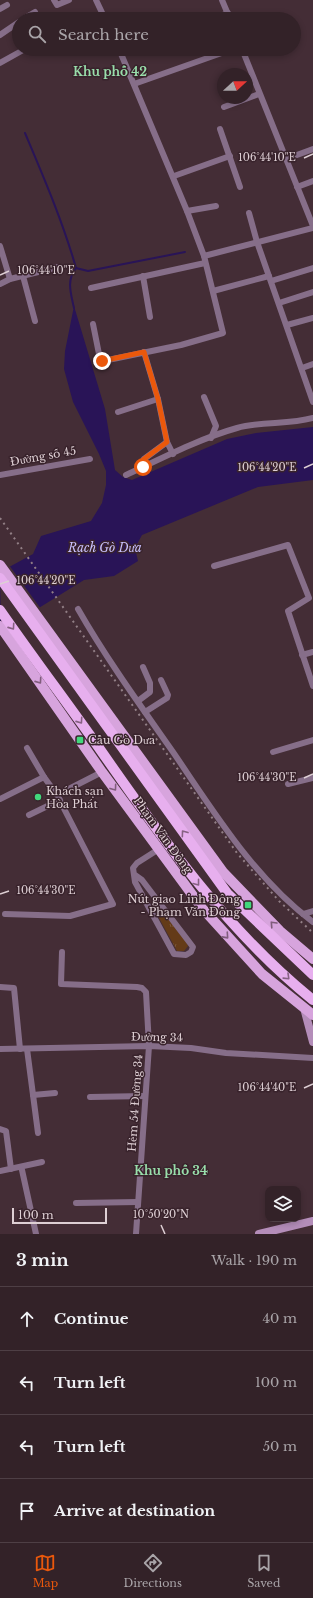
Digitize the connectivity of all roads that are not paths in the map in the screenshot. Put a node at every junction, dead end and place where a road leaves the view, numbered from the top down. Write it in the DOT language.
graph roads {
  1 [pos="54,0"];
  2 [pos="69,0"];
  3 [pos="96,0"];
  4 [pos="222,0"];
  5 [pos="6,5"];
  6 [pos="0,9"];
  7 [pos="102,12"];
  8 [pos="227,12"];
  9 [pos="12,27"];
  10 [pos="0,35"];
  11 [pos="12,56"];
  12 [pos="121,56"];
  13 [pos="213,56"];
  14 [pos="245,56"];
  15 [pos="0,63"];
  16 [pos="134,84"];
  17 [pos="259,94"];
  18 [pos="224,107"];
  19 [pos="220,129"];
  20 [pos="313,149"];
  21 [pos="230,156"];
  22 [pos="286,159"];
  23 [pos="174,176"];
  24 [pos="313,181"];
  25 [pos="240,186"];
  26 [pos="297,187"];
  27 [pos="216,206"];
  28 [pos="187,211"];
  29 [pos="249,213"];
  30 [pos="313,227"];
  31 [pos="257,242"];
  32 [pos="0,246"];
  33 [pos="204,256"];
  34 [pos="205,263"];
  35 [pos="58,267"];
  36 [pos="313,268"];
  37 [pos="23,276"];
  38 [pos="143,276"];
  39 [pos="270,278"];
  40 [pos="10,280"];
  41 [pos="0,284"];
  42 [pos="91,288"];
  43 [pos="212,291"];
  44 [pos="313,292"];
  45 [pos="279,303"];
  46 [pos="150,317"];
  47 [pos="313,318"];
  48 [pos="35,321"];
  49 [pos="92,324"];
  50 [pos="287,325"];
  51 [pos="144,352"];
  52 [pos="313,364"];
  53 [pos="302,368"];
  54 [pos="204,396"];
  55 [pos="158,399"];
  56 [pos="313,402"];
  57 [pos="118,412"];
  58 [pos="313,418"];
  59 [pos="211,438"];
  60 [pos="167,442"];
  61 [pos="173,454"];
  62 [pos="90,459"];
  63 [pos="143,467"];
  64 [pos="0,475"];
  65 [pos="126,475"];
  66 [pos="0,565"];
  67 [pos="214,566"];
  68 [pos="0,578"];
  69 [pos="311,598"];
  70 [pos="78,608"];
  71 [pos="0,610"];
  72 [pos="0,626"];
  73 [pos="43,631"];
  74 [pos="20,647"];
  75 [pos="313,652"];
  76 [pos="302,655"];
  77 [pos="143,667"];
  78 [pos="161,680"];
  79 [pos="313,684"];
  80 [pos="138,701"];
  81 [pos="145,712"];
  82 [pos="313,740"];
  83 [pos="27,748"];
  84 [pos="273,752"];
  85 [pos="102,772"];
  86 [pos="44,777"];
  87 [pos="313,778"];
  88 [pos="288,784"];
  89 [pos="58,798"];
  90 [pos="0,799"];
  91 [pos="30,815"];
  92 [pos="159,849"];
  93 [pos="135,875"];
  94 [pos="208,897"];
  95 [pos="202,908"];
  96 [pos="313,911"];
  97 [pos="6,914"];
  98 [pos="303,914"];
  99 [pos="313,922"];
  100 [pos="62,952"];
  101 [pos="313,959"];
  102 [pos="313,975"];
  103 [pos="0,987"];
  104 [pos="298,988"];
  105 [pos="313,1000"];
  106 [pos="304,1008"];
  107 [pos="313,1015"];
  108 [pos="313,1042"];
  109 [pos="148,1046"];
  110 [pos="0,1049"];
  111 [pos="20,1049"];
  112 [pos="27,1049"];
  113 [pos="313,1058"];
  114 [pos="55,1093"];
  115 [pos="33,1095"];
  116 [pos="145,1096"];
  117 [pos="90,1097"];
  118 [pos="0,1129"];
  119 [pos="38,1132"];
  120 [pos="42,1162"];
  121 [pos="11,1169"];
  122 [pos="22,1170"];
  123 [pos="0,1171"];
  124 [pos="138,1202"];
  125 [pos="76,1203"];
  126 [pos="313,1221"];
  127 [pos="275,1232"];
  128 [pos="36,1234"];
  129 [pos="136,1234"];
  130 [pos="259,1234"];
  1 -- 2 [label="street"];
  3 -- 7 [label="street"];
  4 -- 8 [label="street"];
  5 -- 6 [label="street"];
  9 -- 10 [label="street"];
  11 -- 15 [label="street"];
  12 -- 16 [label="street"];
  13 -- 16 [label="street"];
  14 -- 17 [label="street"];
  16 -- 23 [label="street"];
  17 -- 18 [label="street"];
  17 -- 22 [label="street"];
  19 -- 21 [label="street"];
  20 -- 22 [label="street"];
  21 -- 23 [label="street"];
  21 -- 25 [label="street"];
  22 -- 26 [label="street"];
  23 -- 28 [label="street"];
  24 -- 26 [label="street"];
  26 -- 30 [label="street"];
  27 -- 28 [label="street"];
  28 -- 33 [label="street"];
  29 -- 31 [label="street"];
  30 -- 31 [label="street"];
  31 -- 33 [label="street"];
  31 -- 39 [label="street"];
  32 -- 40 [label="street"];
  33 -- 34 [label="street"];
  34 -- 38 [label="street"];
  34 -- 43 [label="street"];
  35 -- 37 [label="street"];
  36 -- 39 [label="street"];
  37 -- 40 [label="street"];
  37 -- 48 [label="street"];
  38 -- 42 [label="street"];
  38 -- 46 [label="street"];
  39 -- 43 [label="street"];
  39 -- 45 [label="street"];
  40 -- 41 [label="street"];
  43 -- 51 [label="street"];
  44 -- 45 [label="street"];
  45 -- 50 [label="street"];
  47 -- 50 [label="street"];
  49 -- 51 [label="street"];
  50 -- 53 [label="street"];
  51 -- 55 [label="street"];
  52 -- 53 [label="street"];
  53 -- 56 [label="street"];
  54 -- 59 [label="street"];
  55 -- 57 [label="street"];
  55 -- 60 [label="street"];
  58 -- 59 [label="street"];
  59 -- 61 [label="street"];
  60 -- 61 [label="street"];
  60 -- 63 [label="street"];
  61 -- 63 [label="street"];
  62 -- 64 [label="street, Đường số 45"];
  63 -- 65 [label="street"];
  66 -- 73 [label="main road"];
  67 -- 69 [label="street"];
  68 -- 73 [label="highway"];
  69 -- 76 [label="street"];
  70 -- 80 [label="street"];
  71 -- 74 [label="highway, one-way"];
  72 -- 74 [label="main road"];
  101 -- 73 [label="main road, one-way"];
  102 -- 73 [label="highway, Phạm Văn Đồng, one-way"];
  74 -- 85 [label="main road, Phạm Văn Đồng, one-way"];
  74 -- 94 [label="highway, Phạm Văn Đồng, one-way"];
  75 -- 76 [label="street"];
  76 -- 79 [label="street"];
  77 -- 80 [label="street"];
  78 -- 81 [label="street"];
  80 -- 81 [label="street"];
  81 -- 98 [label="street"];
  82 -- 84 [label="street"];
  83 -- 86 [label="street"];
  85 -- 89 [label="street"];
  85 -- 92 [label="main road, Phạm Văn Đồng, one-way"];
  86 -- 89 [label="street"];
  86 -- 90 [label="street"];
  87 -- 88 [label="street"];
  89 -- 91 [label="street"];
  89 -- 97 [label="street"];
  92 -- 93 [label="street"];
  92 -- 95 [label="main road, Phạm Văn Đồng"];
  93 -- 93 [label="street"];
  94 -- 95 [label="main road"];
  94 -- 104 [label="highway, Phạm Văn Đồng, one-way"];
  95 -- 106 [label="main road, Phạm Văn Đồng, one-way"];
  96 -- 98 [label="street"];
  98 -- 99 [label="street"];
  100 -- 109 [label="street, Hẻm 54 Đường 34"];
  103 -- 111 [label="street"];
  104 -- 105 [label="highway, Phạm Văn Đồng"];
  104 -- 106 [label="main road"];
  106 -- 107 [label="main road, Phạm Văn Đồng"];
  106 -- 108 [label="main road"];
  109 -- 112 [label="street, Đường 34"];
  109 -- 113 [label="street, Đường 34"];
  109 -- 116 [label="street, Hẻm 54 Đường 34"];
  110 -- 111 [label="street, Đường 34"];
  111 -- 112 [label="street, Đường 34"];
  112 -- 115 [label="street"];
  114 -- 115 [label="street"];
  115 -- 119 [label="street"];
  116 -- 117 [label="street"];
  116 -- 124 [label="street, Hẻm 54 Đường 34"];
  118 -- 121 [label="street"];
  120 -- 121 [label="street"];
  121 -- 123 [label="street"];
  122 -- 128 [label="street"];
  124 -- 125 [label="street"];
  124 -- 129 [label="street, Hẻm 54 Đường 34"];
  126 -- 127 [label="main road"];
  127 -- 130 [label="main road"];
}
